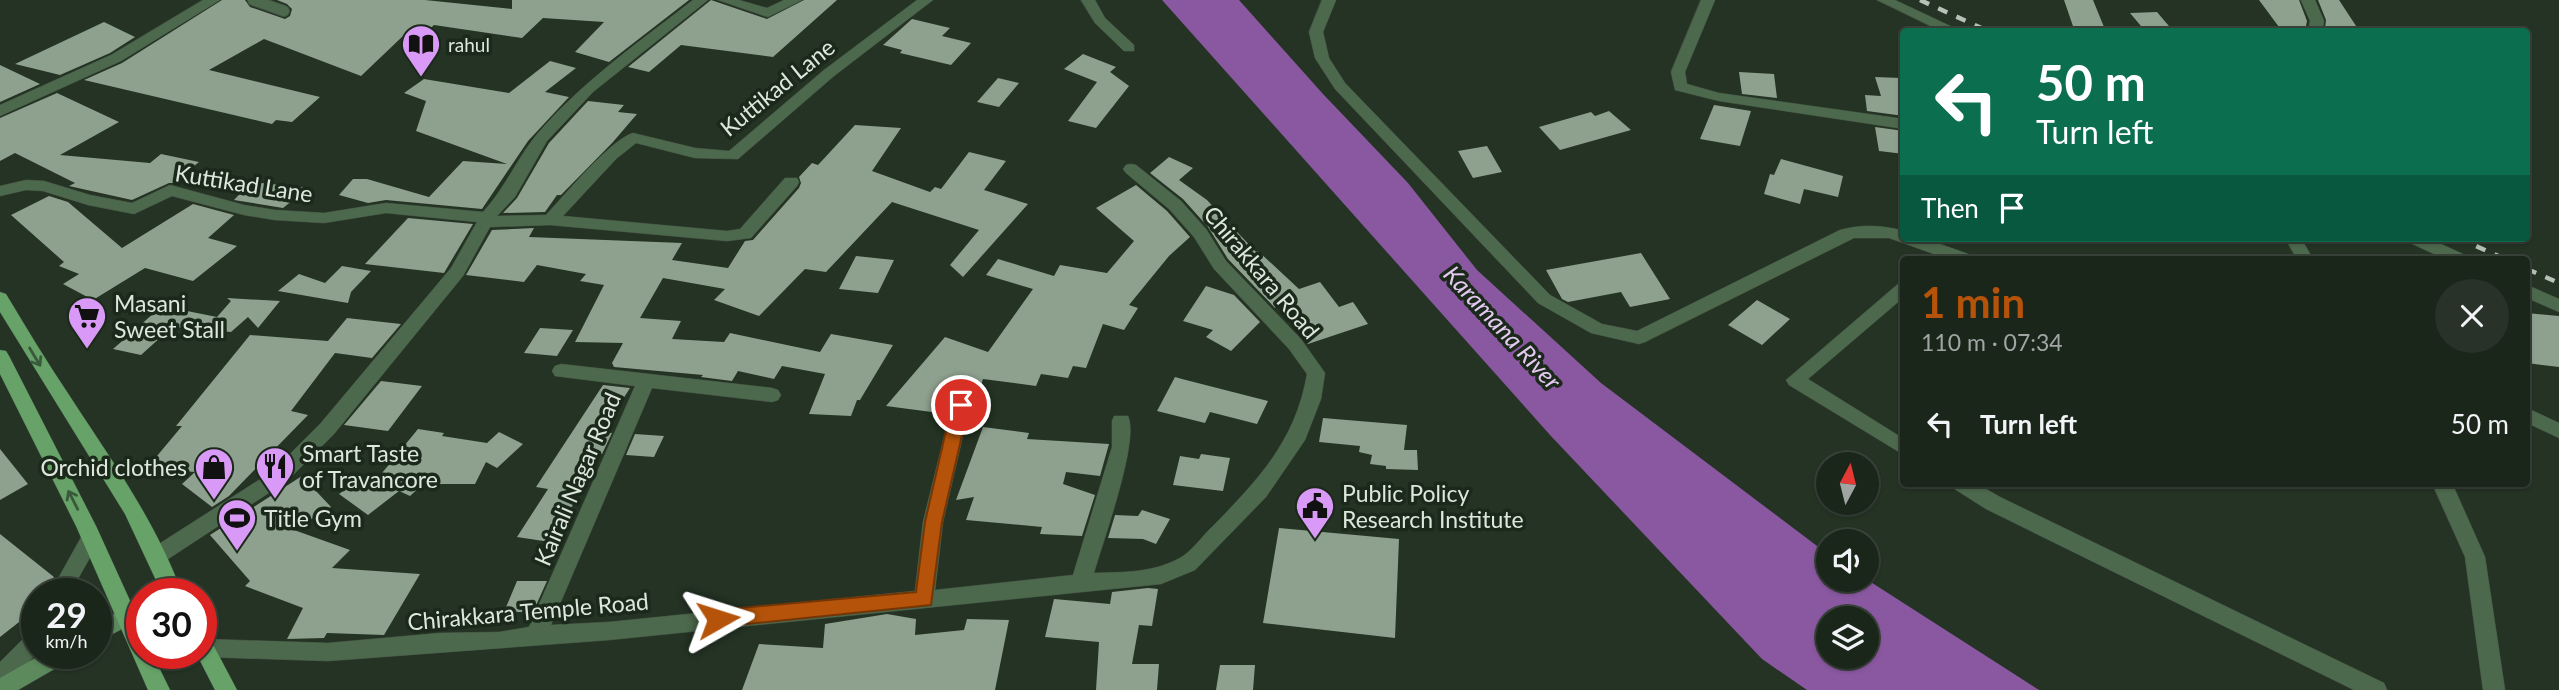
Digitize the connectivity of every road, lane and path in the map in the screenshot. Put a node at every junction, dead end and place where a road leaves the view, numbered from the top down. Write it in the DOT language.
graph roads {
  1 [pos="213,0"];
  2 [pos="253,0"];
  3 [pos="701,0"];
  4 [pos="725,0"];
  5 [pos="795,0"];
  6 [pos="926,0"];
  7 [pos="1088,0"];
  8 [pos="1329,0"];
  9 [pos="1708,0"];
  10 [pos="1884,0"];
  11 [pos="2308,0"];
  12 [pos="285,11"];
  13 [pos="1947,28"];
  14 [pos="2316,28"];
  15 [pos="1129,48"];
  16 [pos="0,111"];
  17 [pos="1900,123"];
  18 [pos="1131,169"];
  19 [pos="791,182"];
  20 [pos="0,191"];
  21 [pos="486,220"];
  22 [pos="550,220"];
  23 [pos="1900,236"];
  24 [pos="1913,242"];
  25 [pos="2423,242"];
  26 [pos="1942,256"];
  27 [pos="2453,256"];
  28 [pos="1900,291"];
  29 [pos="2530,292"];
  30 [pos="0,298"];
  31 [pos="2559,306"];
  32 [pos="0,356"];
  33 [pos="561,371"];
  34 [pos="646,382"];
  35 [pos="772,395"];
  36 [pos="1312,400"];
  37 [pos="961,405"];
  38 [pos="2530,416"];
  39 [pos="1121,421"];
  40 [pos="2559,431"];
  41 [pos="1900,446"];
  42 [pos="1967,487"];
  43 [pos="2444,487"];
  44 [pos="91,538"];
  45 [pos="158,555"];
  46 [pos="69,578"];
  47 [pos="166,578"];
  48 [pos="1081,583"];
  49 [pos="126,599"];
  50 [pos="924,599"];
  51 [pos="536,635"];
  52 [pos="217,646"];
  53 [pos="21,655"];
  54 [pos="35,669"];
  55 [pos="150,669"];
  56 [pos="215,669"];
  57 [pos="0,677"];
  58 [pos="0,689"];
  59 [pos="159,690"];
  60 [pos="226,690"];
  61 [pos="2376,690"];
  62 [pos="2494,690"];
  1 -- 16 [label="street"];
  2 -- 12 [label="lane"];
  3 -- 21 [label="street"];
  4 -- 5 [label="street"];
  6 -- 22 [label="street, Kuttikad Lane"];
  7 -- 15 [label="street"];
  8 -- 23 [label="street"];
  9 -- 17 [label="street"];
  10 -- 13 [label="street"];
  11 -- 14 [label="street"];
  18 -- 36 [label="street, Chirakkara Road"];
  19 -- 22 [label="street, Kuttikad Lane"];
  20 -- 21 [label="street, Kuttikad Lane"];
  21 -- 22 [label="street, Kuttikad Lane"];
  21 -- 45 [label="street"];
  24 -- 26 [label="street"];
  25 -- 27 [label="street"];
  28 -- 41 [label="street"];
  29 -- 31 [label="street"];
  30 -- 45 [label="main road, one-way"];
  44 -- 32 [label="main road, one-way"];
  33 -- 34 [label="street"];
  34 -- 35 [label="street, Kairali Nagar Road"];
  34 -- 51 [label="street, Kairali Nagar Road"];
  36 -- 48 [label="street, Chirakkara Temple Road"];
  37 -- 50 [label="street"];
  38 -- 40 [label="street"];
  39 -- 48 [label="street"];
  42 -- 61 [label="street"];
  43 -- 62 [label="street"];
  44 -- 46 [label="street"];
  44 -- 49 [label="main road"];
  45 -- 47 [label="main road"];
  48 -- 50 [label="street, Chirakkara Temple Road"];
  50 -- 51 [label="street, Chirakkara Temple Road"];
  51 -- 52 [label="street, Chirakkara Temple Road"];
  53 -- 57 [label="street"];
  54 -- 58 [label="main road"];
  55 -- 59 [label="main road"];
  56 -- 60 [label="main road"];
}
